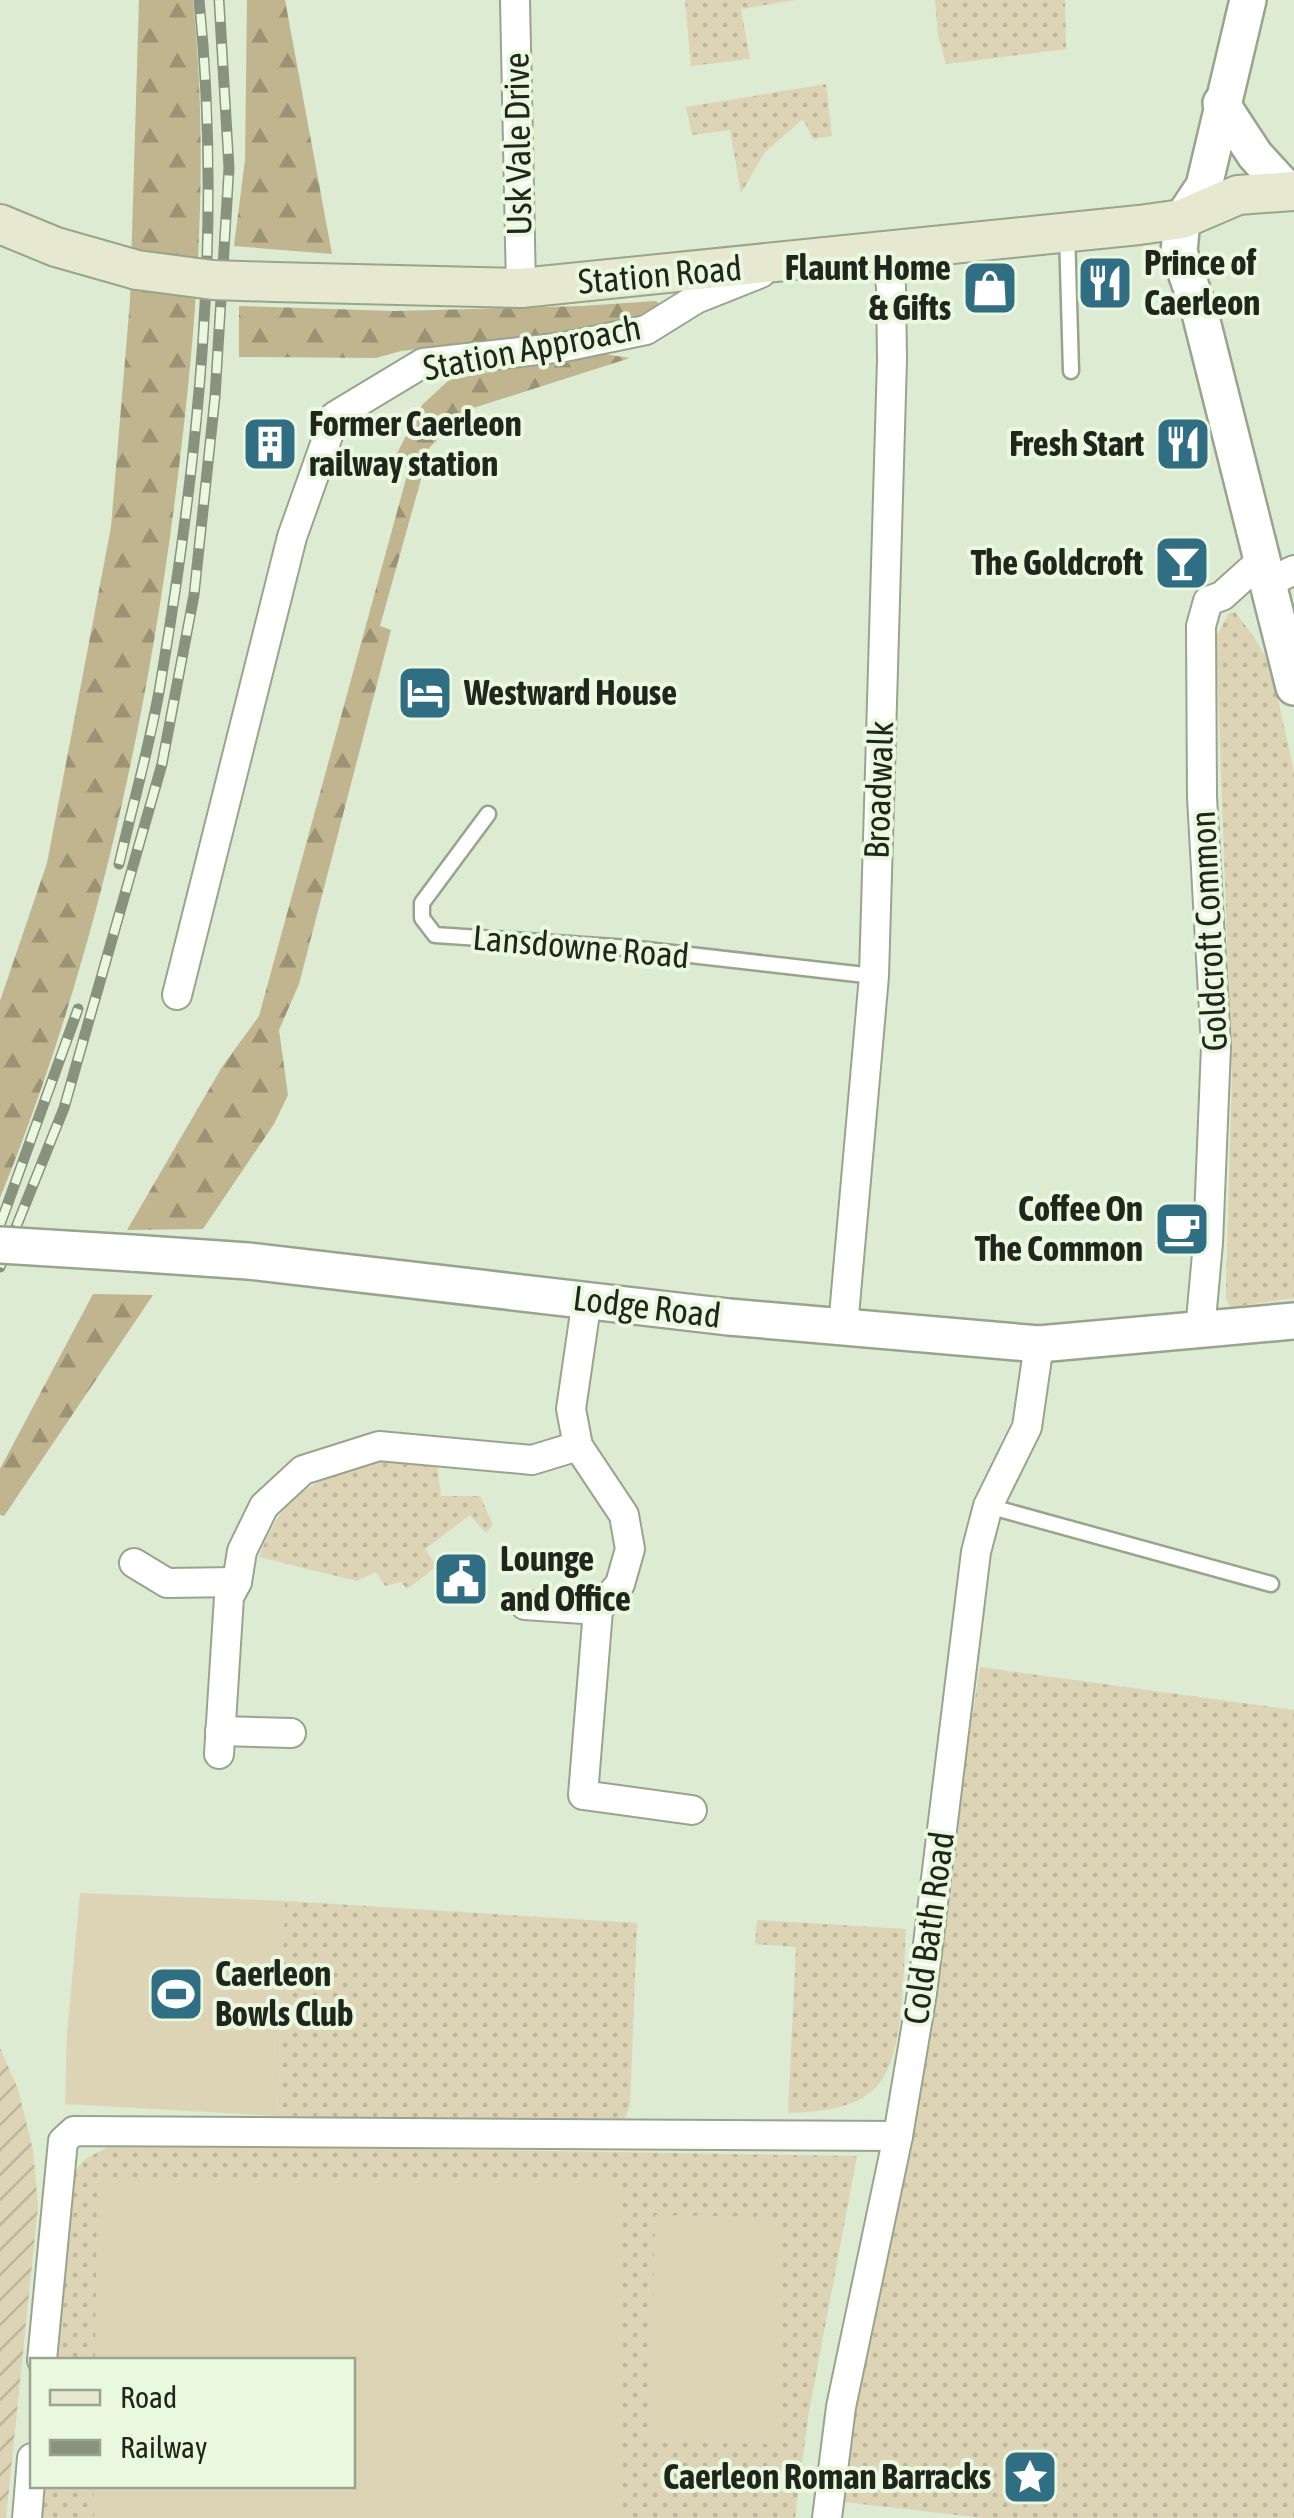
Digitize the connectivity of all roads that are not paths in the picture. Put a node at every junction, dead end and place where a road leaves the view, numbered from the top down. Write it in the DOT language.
graph roads {
  1 [pos="515,0"];
  2 [pos="1248,0"];
  3 [pos="1222,103"];
  4 [pos="1291,190"];
  5 [pos="1182,219"];
  6 [pos="0,224"];
  7 [pos="1066,232"];
  8 [pos="886,252"];
  9 [pos="786,263"];
  10 [pos="521,288"];
  11 [pos="1071,371"];
  12 [pos="1275,571"];
  13 [pos="1294,686"];
  14 [pos="488,814"];
  15 [pos="874,976"];
  16 [pos="177,995"];
  17 [pos="0,1245"];
  18 [pos="586,1299"];
  19 [pos="1294,1320"];
  20 [pos="843,1326"];
  21 [pos="1200,1330"];
  22 [pos="1039,1344"];
  23 [pos="578,1446"];
  24 [pos="988,1506"];
  25 [pos="134,1563"];
  26 [pos="236,1582"];
  27 [pos="1271,1584"];
  28 [pos="525,1605"];
  29 [pos="598,1610"];
  30 [pos="291,1734"];
  31 [pos="692,1810"];
  32 [pos="898,2136"];
  33 [pos="42,2358"];
  34 [pos="30,2482"];
  35 [pos="27,2518"];
  36 [pos="827,2518"];
  1 -- 10 [label="street, Usk Vale Drive"];
  2 -- 3 [label="street"];
  3 -- 4 [label="street"];
  3 -- 5 [label="street"];
  4 -- 5 [label="main road, Station Road"];
  5 -- 7 [label="main road, Station Road"];
  5 -- 12 [label="street"];
  6 -- 10 [label="main road, Station Road, bridge"];
  7 -- 8 [label="main road, Station Road"];
  7 -- 11 [label="lane"];
  8 -- 9 [label="main road, Station Road"];
  8 -- 15 [label="street, Broadwalk"];
  9 -- 10 [label="main road, Station Road"];
  9 -- 16 [label="street, Station Approach"];
  12 -- 13 [label="street"];
  12 -- 21 [label="street, Goldcroft Common"];
  14 -- 15 [label="lane, Lansdowne Road"];
  15 -- 20 [label="street, Broadwalk"];
  17 -- 18 [label="street, Lodge Road, bridge"];
  18 -- 20 [label="street, Lodge Road"];
  18 -- 23 [label="street"];
  19 -- 21 [label="street, Lodge Road"];
  20 -- 22 [label="street, Lodge Road"];
  21 -- 22 [label="street, Lodge Road"];
  22 -- 24 [label="street, Cold Bath Road"];
  23 -- 26 [label="street"];
  23 -- 29 [label="street"];
  24 -- 27 [label="lane"];
  24 -- 32 [label="street, Cold Bath Road"];
  25 -- 26 [label="street"];
  26 -- 30 [label="street"];
  28 -- 29 [label="street"];
  29 -- 31 [label="street"];
  32 -- 33 [label="street"];
  32 -- 36 [label="street, Cold Bath Road"];
  34 -- 35 [label="street"];
}
